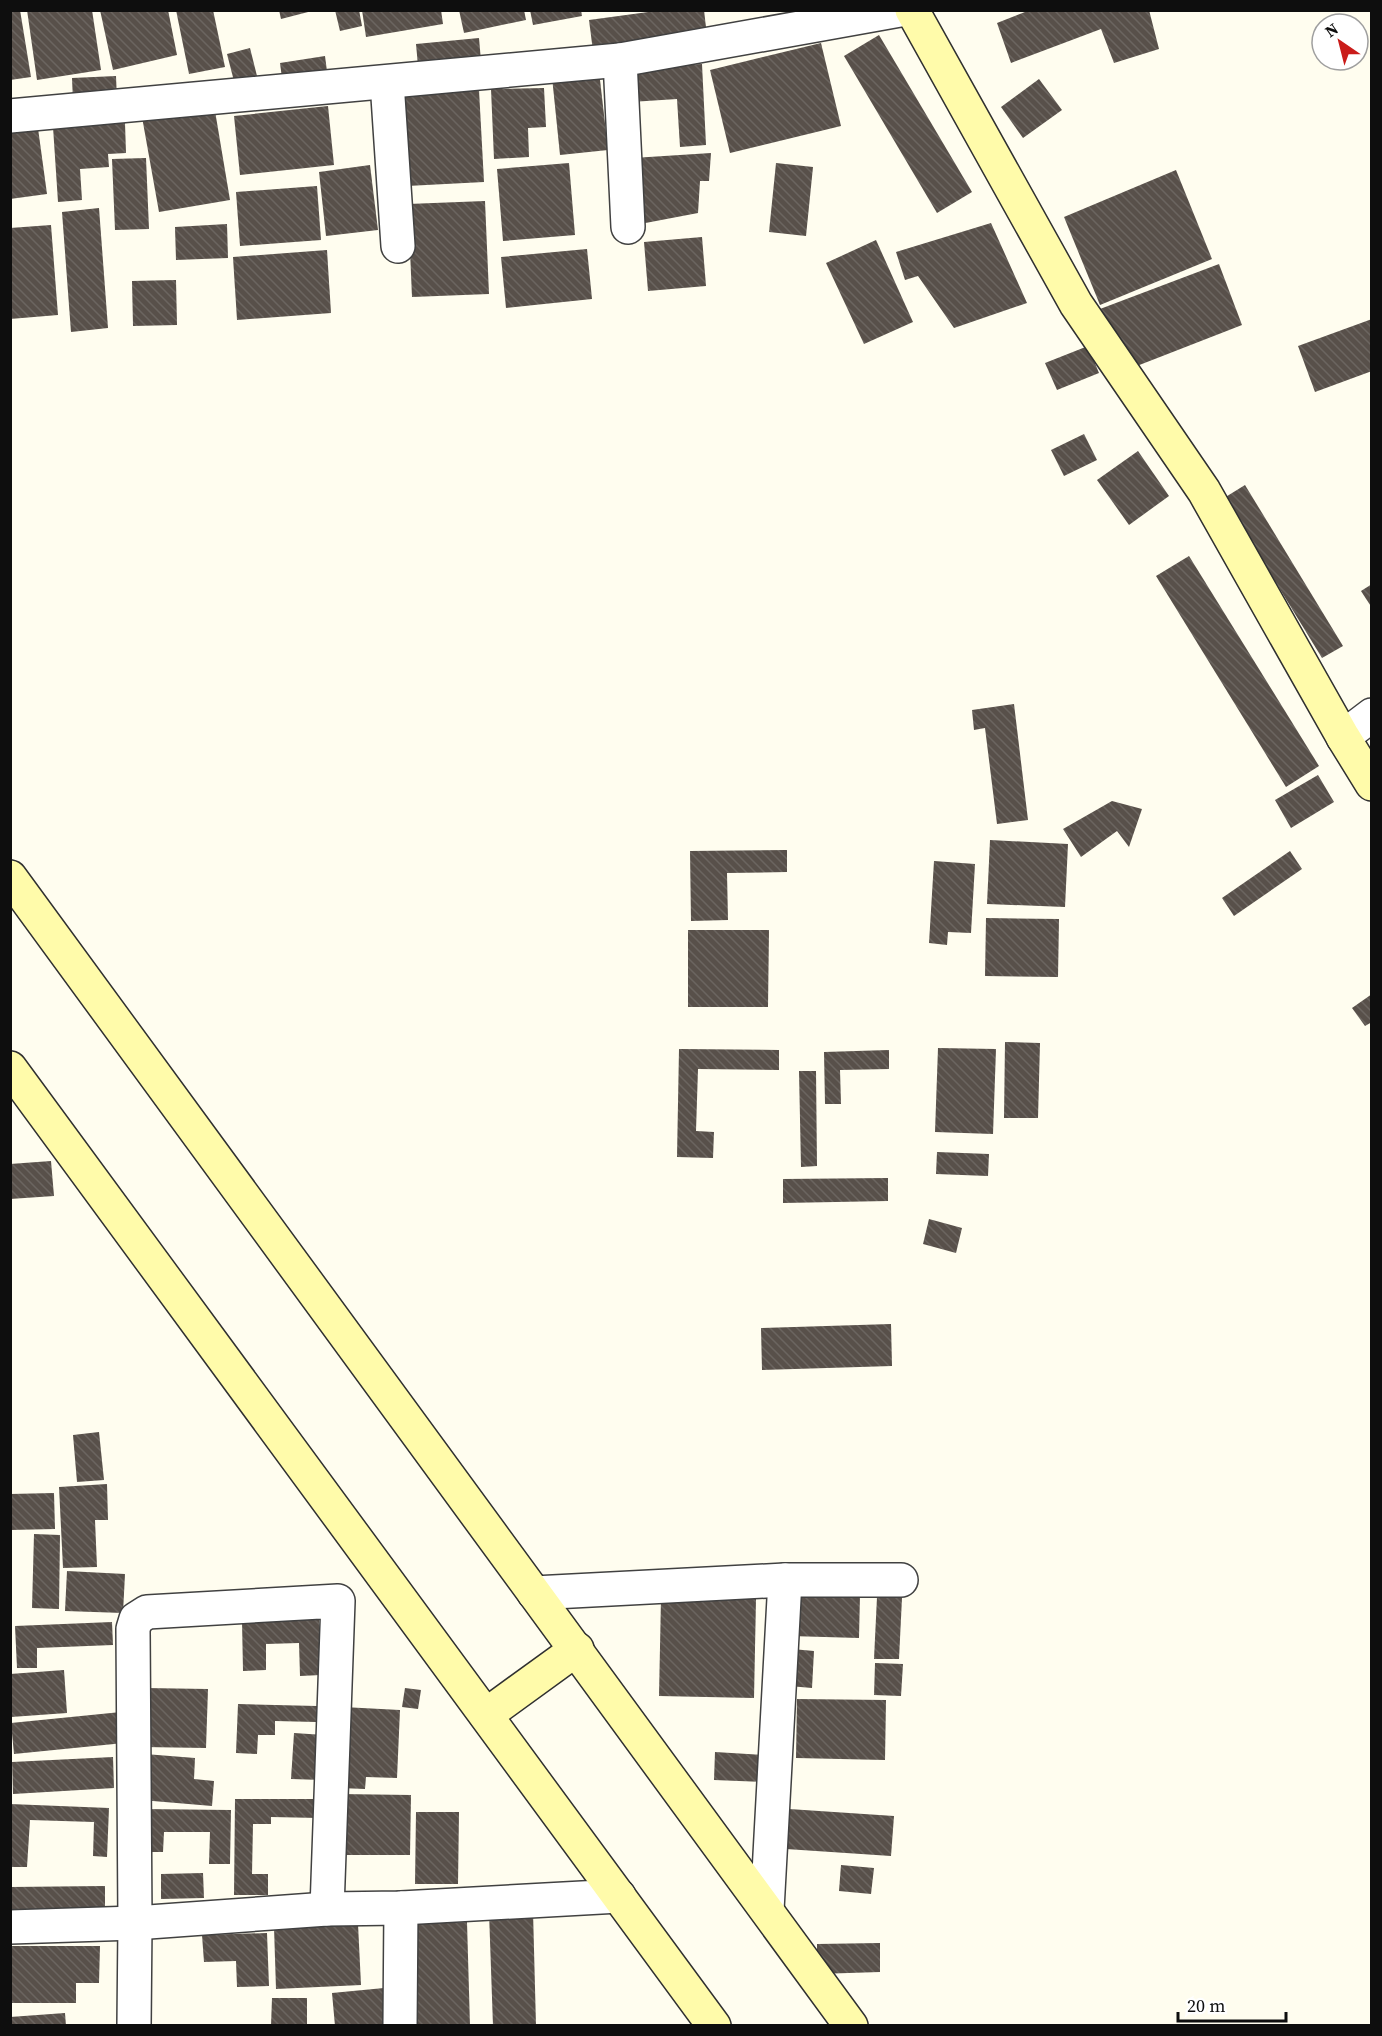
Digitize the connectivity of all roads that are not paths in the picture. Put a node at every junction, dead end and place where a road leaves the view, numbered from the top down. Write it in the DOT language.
graph roads {
  1 [pos="900,10"];
  2 [pos="912,10"];
  3 [pos="620,60"];
  4 [pos="387,82"];
  5 [pos="10,116"];
  6 [pos="628,227"];
  7 [pos="398,246"];
  8 [pos="1371,715"];
  9 [pos="1343,737"];
  10 [pos="1371,784"];
  11 [pos="10,877"];
  12 [pos="10,1068"];
  13 [pos="785,1580"];
  14 [pos="901,1580"];
  15 [pos="534,1593"];
  16 [pos="577,1649"];
  17 [pos="486,1715"];
  18 [pos="619,1896"];
  19 [pos="401,1908"];
  20 [pos="327,1909"];
  21 [pos="767,1910"];
  22 [pos="135,1923"];
  23 [pos="10,1927"];
  24 [pos="134,2025"];
  25 [pos="400,2025"];
  26 [pos="714,2025"];
  27 [pos="851,2025"];
  1 -- 3 [label="street"];
  2 -- 9 [label="street"];
  3 -- 4 [label="street"];
  3 -- 6 [label="street"];
  4 -- 5 [label="street"];
  4 -- 7 [label="street"];
  8 -- 9 [label="street"];
  9 -- 10 [label="street"];
  11 -- 15 [label="street"];
  12 -- 17 [label="street"];
  13 -- 14 [label="street"];
  13 -- 15 [label="street"];
  13 -- 21 [label="street"];
  15 -- 16 [label="street"];
  16 -- 17 [label="street"];
  16 -- 21 [label="street"];
  17 -- 18 [label="street"];
  18 -- 19 [label="street"];
  18 -- 26 [label="street"];
  19 -- 20 [label="street"];
  19 -- 25 [label="street"];
  20 -- 22 [label="street"];
  20 -- 22 [label="street"];
  21 -- 27 [label="street"];
  22 -- 23 [label="street"];
  22 -- 24 [label="street"];
}
